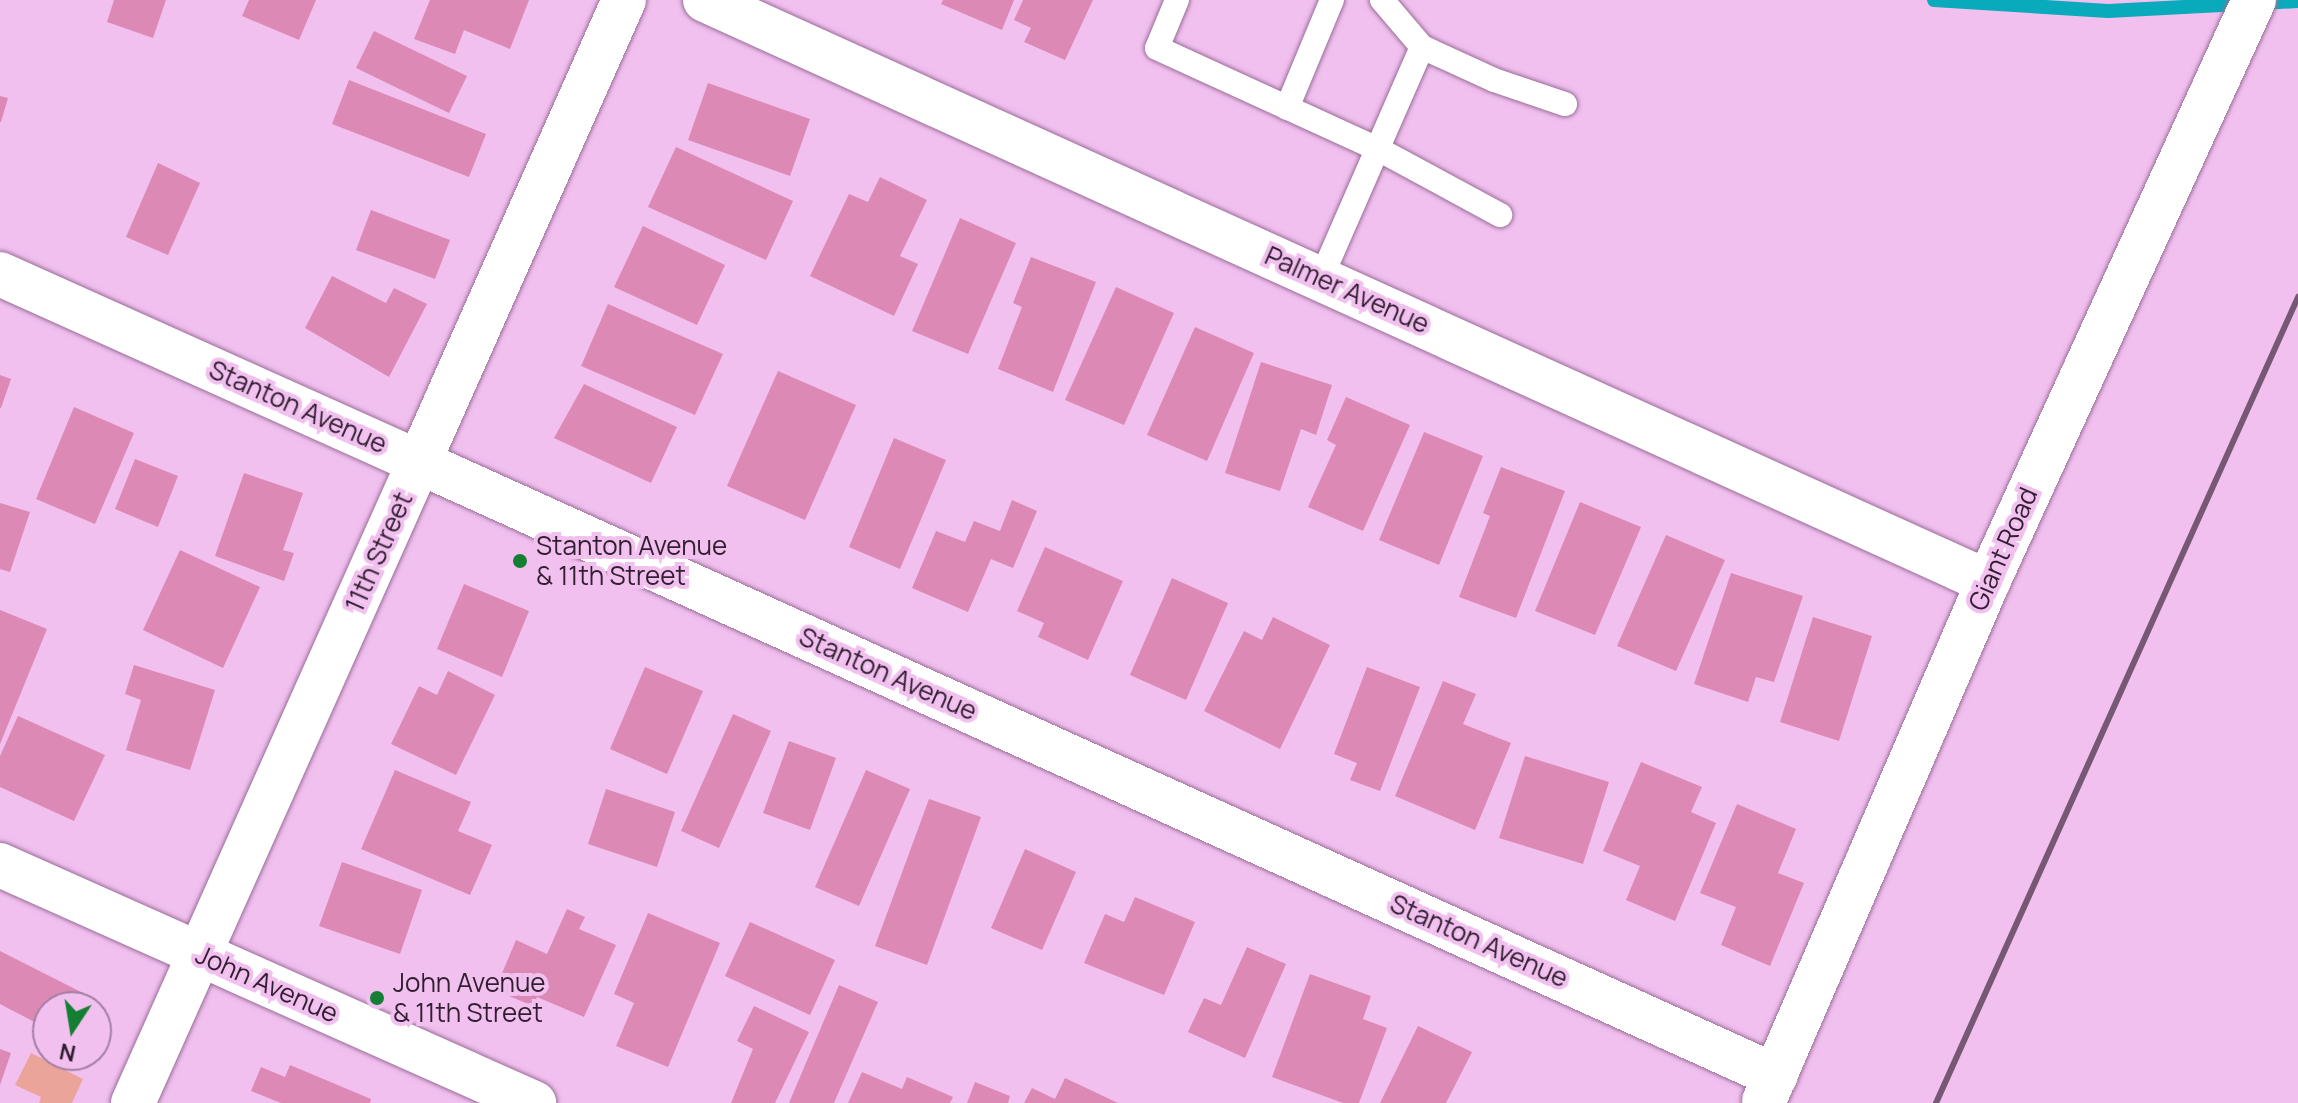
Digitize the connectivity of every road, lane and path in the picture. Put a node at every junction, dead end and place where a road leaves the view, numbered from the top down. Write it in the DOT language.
graph roads {
  1 [pos="624,0"];
  2 [pos="705,0"];
  3 [pos="1177,0"];
  4 [pos="1332,0"];
  5 [pos="1382,0"];
  6 [pos="2246,17"];
  7 [pos="1422,47"];
  8 [pos="1565,104"];
  9 [pos="1287,108"];
  10 [pos="1378,149"];
  11 [pos="1500,215"];
  12 [pos="0,274"];
  13 [pos="1321,278"];
  14 [pos="419,462"];
  15 [pos="1988,582"];
  16 [pos="0,865"];
  17 [pos="199,954"];
  18 [pos="1769,1089"];
  19 [pos="133,1103"];
  20 [pos="534,1103"];
  1 -- 14 [label="street, 11th Street"];
  2 -- 13 [label="street, Palmer Avenue"];
  3 -- 9 [label="lane"];
  4 -- 9 [label="lane"];
  5 -- 7 [label="lane"];
  6 -- 15 [label="street, Giant Road"];
  7 -- 8 [label="lane"];
  7 -- 10 [label="lane"];
  9 -- 10 [label="lane"];
  10 -- 11 [label="lane"];
  10 -- 13 [label="lane"];
  12 -- 14 [label="street, Stanton Avenue"];
  13 -- 15 [label="street, Palmer Avenue"];
  14 -- 17 [label="street, 11th Street"];
  14 -- 18 [label="street, Stanton Avenue"];
  15 -- 18 [label="street, Giant Road"];
  16 -- 17 [label="street, John Avenue"];
  17 -- 19 [label="street, 11th Street"];
  17 -- 20 [label="street, John Avenue"];
}
